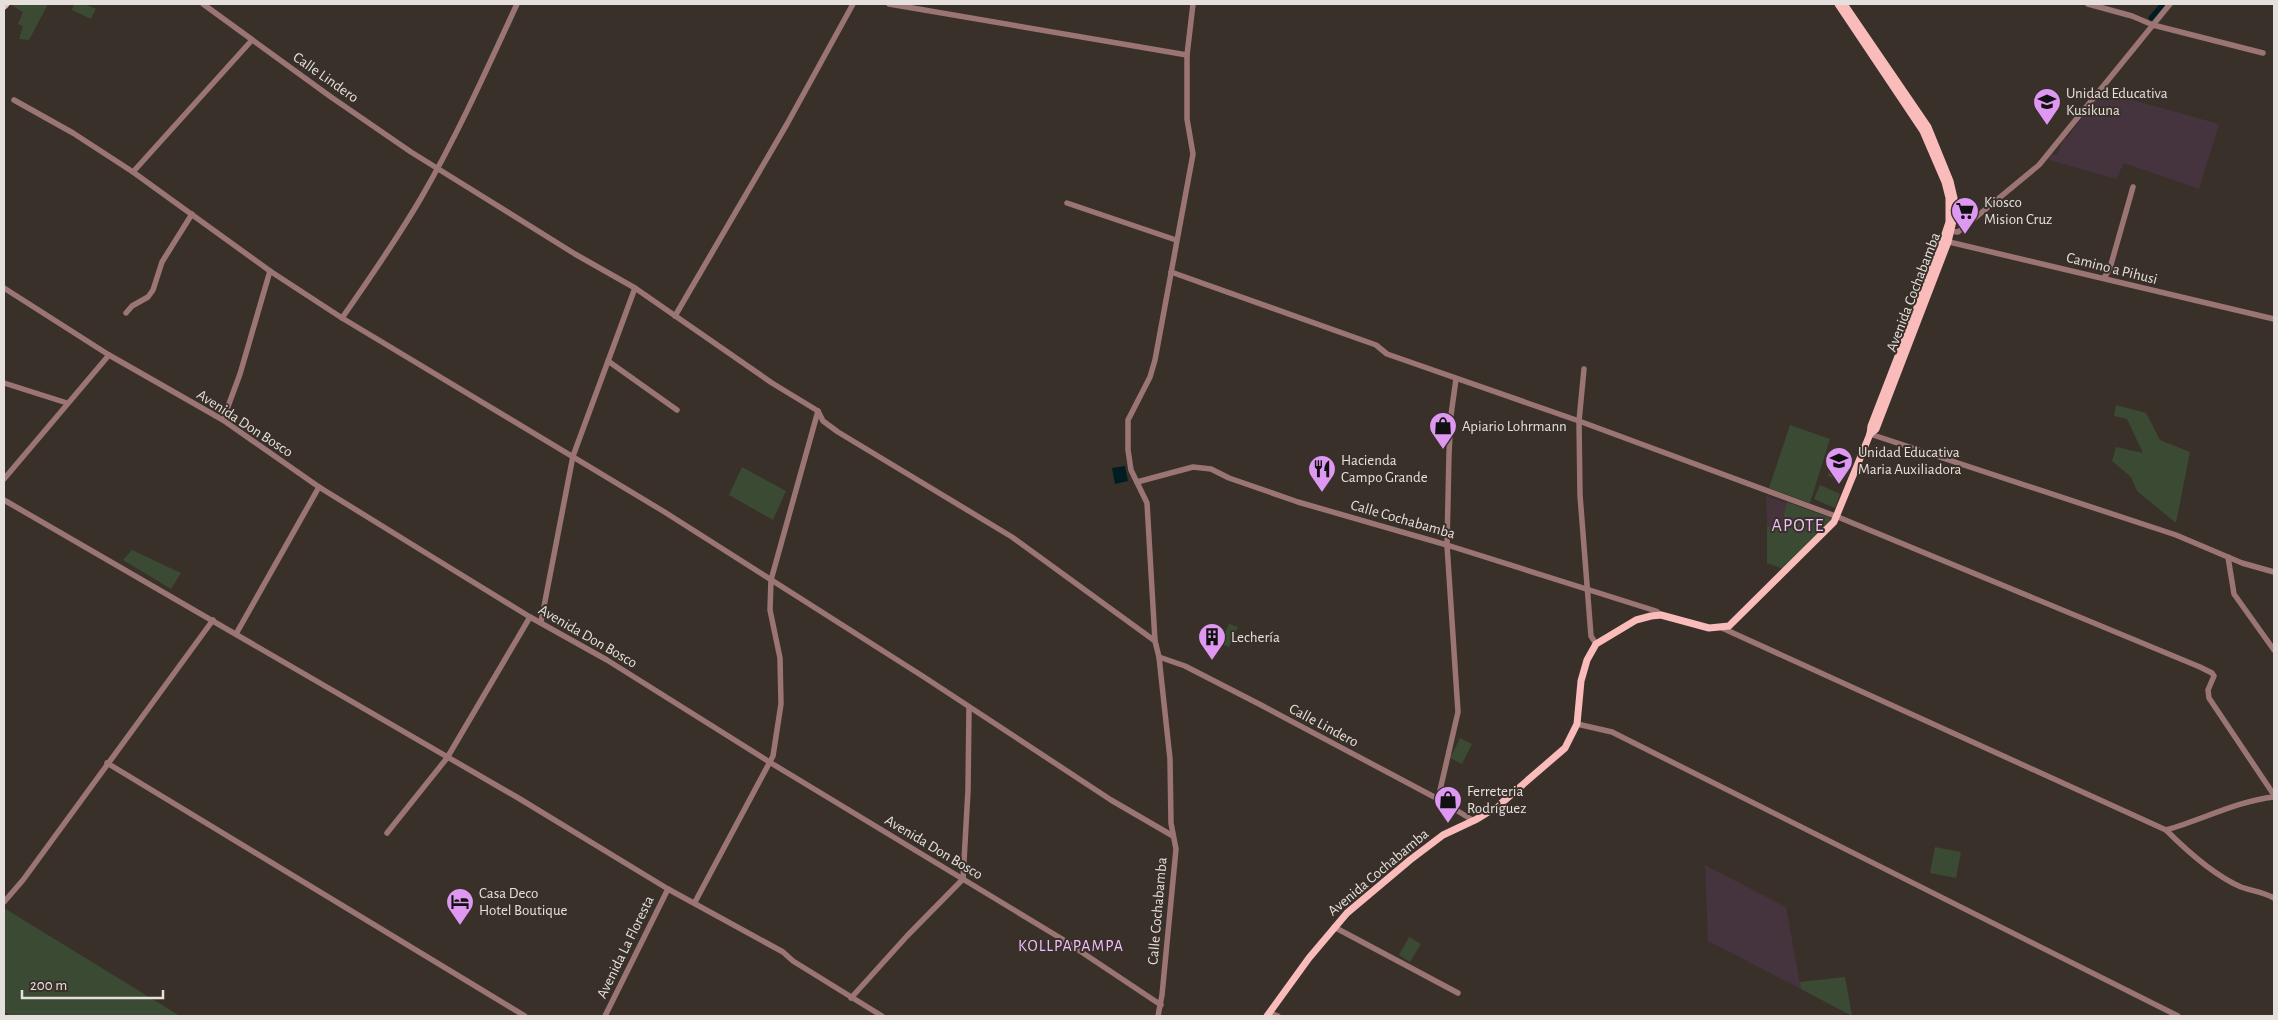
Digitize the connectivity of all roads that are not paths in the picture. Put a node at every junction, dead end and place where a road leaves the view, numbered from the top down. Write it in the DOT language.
graph roads {
  1 [pos="203,4"];
  2 [pos="517,4"];
  3 [pos="853,4"];
  4 [pos="889,4"];
  5 [pos="1193,4"];
  6 [pos="1838,4"];
  7 [pos="1844,4"];
  8 [pos="2088,4"];
  9 [pos="2170,4"];
  10 [pos="2153,25"];
  11 [pos="252,40"];
  12 [pos="2263,53"];
  13 [pos="1187,55"];
  14 [pos="14,100"];
  15 [pos="437,168"];
  16 [pos="133,172"];
  17 [pos="2133,187"];
  18 [pos="1067,203"];
  19 [pos="192,214"];
  20 [pos="1949,231"];
  21 [pos="1176,240"];
  22 [pos="1946,241"];
  23 [pos="270,271"];
  24 [pos="1171,272"];
  25 [pos="2104,278"];
  26 [pos="4,288"];
  27 [pos="635,288"];
  28 [pos="126,313"];
  29 [pos="675,316"];
  30 [pos="342,318"];
  31 [pos="2274,319"];
  32 [pos="109,355"];
  33 [pos="608,361"];
  34 [pos="1584,369"];
  35 [pos="1456,379"];
  36 [pos="4,383"];
  37 [pos="66,403"];
  38 [pos="677,410"];
  39 [pos="818,411"];
  40 [pos="223,420"];
  41 [pos="1579,421"];
  42 [pos="1870,434"];
  43 [pos="573,456"];
  44 [pos="4,479"];
  45 [pos="1137,482"];
  46 [pos="320,486"];
  47 [pos="4,500"];
  48 [pos="1838,517"];
  49 [pos="1448,544"];
  50 [pos="2228,557"];
  51 [pos="2274,572"];
  52 [pos="771,580"];
  53 [pos="1588,590"];
  54 [pos="1661,615"];
  55 [pos="530,617"];
  56 [pos="213,620"];
  57 [pos="541,622"];
  58 [pos="1722,628"];
  59 [pos="236,634"];
  60 [pos="1155,641"];
  61 [pos="1596,644"];
  62 [pos="2274,650"];
  63 [pos="1159,657"];
  64 [pos="969,708"];
  65 [pos="1578,724"];
  66 [pos="447,758"];
  67 [pos="107,763"];
  68 [pos="771,763"];
  69 [pos="2274,796"];
  70 [pos="1438,799"];
  71 [pos="1474,821"];
  72 [pos="2166,830"];
  73 [pos="387,833"];
  74 [pos="1173,836"];
  75 [pos="963,879"];
  76 [pos="668,889"];
  77 [pos="2274,898"];
  78 [pos="4,902"];
  79 [pos="695,902"];
  80 [pos="1334,927"];
  81 [pos="1458,993"];
  82 [pos="851,998"];
  83 [pos="1161,1005"];
  84 [pos="1268,1014"];
  85 [pos="525,1016"];
  86 [pos="605,1016"];
  87 [pos="882,1016"];
  88 [pos="1160,1016"];
  89 [pos="1278,1016"];
  90 [pos="2178,1016"];
  1 -- 11 [label="street, Calle Lindero"];
  2 -- 15 [label="street"];
  3 -- 29 [label="street"];
  4 -- 13 [label="street"];
  5 -- 13 [label="street, Calle Cochabamba"];
  6 -- 20 [label="main road, Avenida Cochabamba"];
  7 -- 20 [label="main road, Avenida Cochabamba"];
  8 -- 10 [label="street"];
  9 -- 10 [label="street"];
  10 -- 12 [label="street"];
  10 -- 20 [label="street"];
  11 -- 15 [label="street, Calle Lindero"];
  11 -- 16 [label="street"];
  13 -- 21 [label="street, Calle Cochabamba"];
  14 -- 16 [label="street"];
  15 -- 27 [label="street, Calle Lindero"];
  15 -- 30 [label="street"];
  16 -- 19 [label="street"];
  17 -- 25 [label="street"];
  18 -- 21 [label="street"];
  19 -- 23 [label="street"];
  19 -- 28 [label="street"];
  20 -- 22 [label="main road, Avenida Cochabamba"];
  21 -- 24 [label="street, Calle Cochabamba"];
  22 -- 25 [label="street, Camino a Pihusi"];
  22 -- 42 [label="main road, Avenida Cochabamba"];
  23 -- 30 [label="street"];
  23 -- 40 [label="street"];
  24 -- 35 [label="street"];
  24 -- 45 [label="street, Calle Cochabamba"];
  25 -- 31 [label="street, Camino a Pihusi"];
  26 -- 32 [label="street, Avenida Don Bosco"];
  27 -- 29 [label="street, Calle Lindero"];
  27 -- 33 [label="street"];
  29 -- 39 [label="street, Calle Lindero"];
  30 -- 43 [label="street"];
  32 -- 37 [label="street"];
  32 -- 40 [label="street, Avenida Don Bosco"];
  33 -- 38 [label="street"];
  33 -- 43 [label="street"];
  34 -- 41 [label="street"];
  35 -- 41 [label="street"];
  35 -- 49 [label="street"];
  36 -- 37 [label="street"];
  37 -- 44 [label="street"];
  39 -- 52 [label="street"];
  39 -- 60 [label="street, Calle Lindero"];
  40 -- 46 [label="street, Avenida Don Bosco"];
  41 -- 48 [label="street"];
  41 -- 53 [label="street"];
  42 -- 48 [label="main road, Avenida Cochabamba"];
  42 -- 50 [label="street"];
  43 -- 52 [label="street"];
  43 -- 57 [label="street"];
  45 -- 49 [label="street, Calle Cochabamba"];
  45 -- 60 [label="street, Calle Cochabamba"];
  46 -- 55 [label="street, Avenida Don Bosco"];
  46 -- 59 [label="street"];
  47 -- 56 [label="street"];
  48 -- 58 [label="main road, Avenida Cochabamba"];
  48 -- 69 [label="street"];
  49 -- 53 [label="street, Calle Cochabamba"];
  49 -- 70 [label="street"];
  50 -- 51 [label="street"];
  50 -- 62 [label="street"];
  52 -- 64 [label="street"];
  52 -- 68 [label="street"];
  53 -- 54 [label="street, Calle Cochabamba"];
  53 -- 61 [label="street"];
  54 -- 58 [label="main road"];
  54 -- 61 [label="main road"];
  55 -- 57 [label="street, Avenida Don Bosco"];
  55 -- 66 [label="street"];
  56 -- 59 [label="street"];
  56 -- 67 [label="street"];
  57 -- 68 [label="street, Avenida Don Bosco"];
  58 -- 72 [label="street"];
  59 -- 66 [label="street"];
  60 -- 63 [label="street, Calle Cochabamba"];
  61 -- 65 [label="main road, Avenida Cochabamba"];
  63 -- 70 [label="street, Calle Lindero"];
  63 -- 74 [label="street, Calle Cochabamba"];
  64 -- 74 [label="street"];
  64 -- 75 [label="street"];
  65 -- 71 [label="main road, Avenida Cochabamba"];
  65 -- 90 [label="street"];
  66 -- 73 [label="street"];
  66 -- 76 [label="street"];
  67 -- 78 [label="street"];
  67 -- 85 [label="street"];
  68 -- 75 [label="street, Avenida Don Bosco"];
  68 -- 79 [label="street"];
  69 -- 72 [label="street"];
  70 -- 71 [label="street, Calle Lindero"];
  71 -- 80 [label="main road, Avenida Cochabamba"];
  72 -- 77 [label="street"];
  74 -- 83 [label="street, Calle Cochabamba"];
  75 -- 82 [label="street"];
  75 -- 83 [label="street, Avenida Don Bosco"];
  76 -- 79 [label="street"];
  76 -- 86 [label="street, Avenida La Floresta"];
  79 -- 82 [label="street"];
  80 -- 81 [label="street"];
  80 -- 84 [label="main road, Avenida Cochabamba"];
  82 -- 87 [label="street"];
  83 -- 88 [label="street, Calle Cochabamba"];
  84 -- 89 [label="street"];
}
